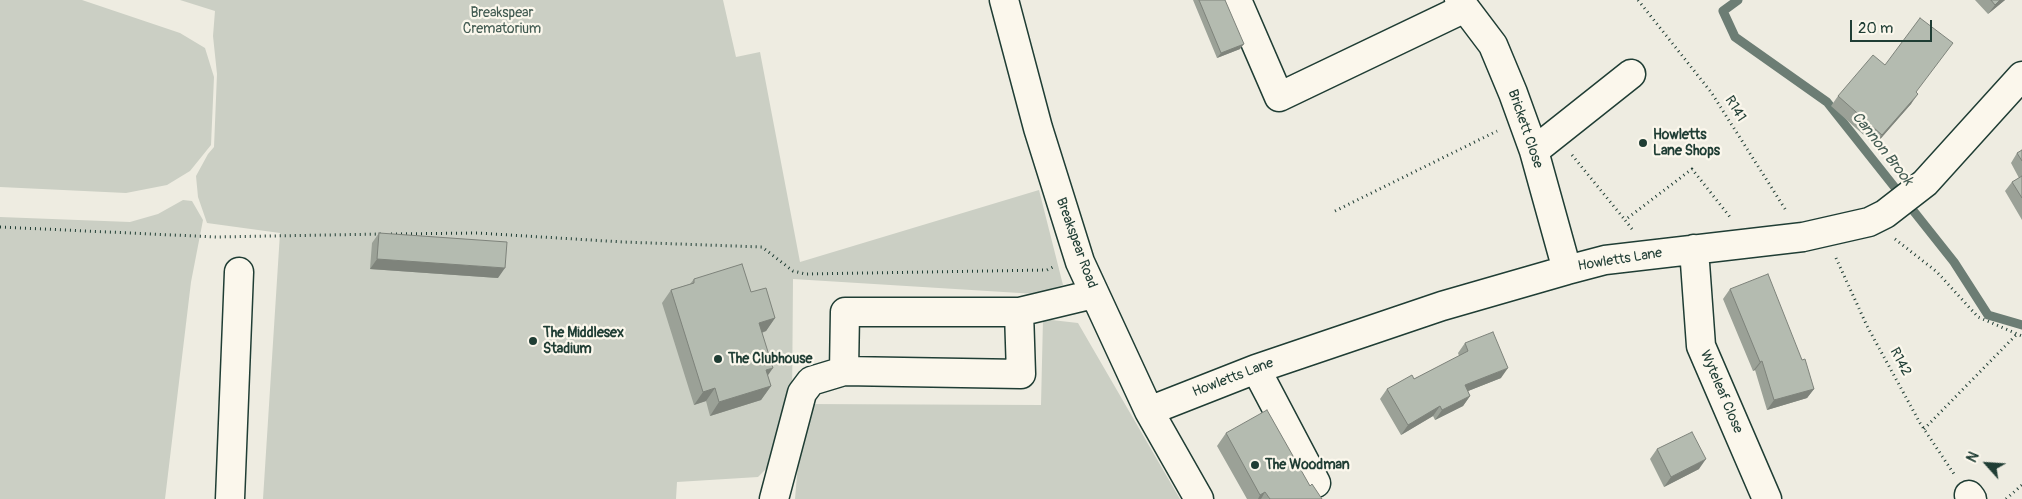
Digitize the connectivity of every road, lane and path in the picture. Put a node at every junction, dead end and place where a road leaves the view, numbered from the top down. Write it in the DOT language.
graph roads {
  1 [pos="1004,0"];
  2 [pos="1237,0"];
  3 [pos="1638,0"];
  4 [pos="1462,4"];
  5 [pos="1631,74"];
  6 [pos="2022,76"];
  7 [pos="1522,119"];
  8 [pos="1544,143"];
  9 [pos="1335,211"];
  10 [pos="1879,216"];
  11 [pos="1625,220"];
  12 [pos="0,227"];
  13 [pos="1814,235"];
  14 [pos="1750,243"];
  15 [pos="1694,249"];
  16 [pos="1652,255"];
  17 [pos="1080,262"];
  18 [pos="1567,270"];
  19 [pos="239,272"];
  20 [pos="1094,294"];
  21 [pos="1020,312"];
  22 [pos="2017,334"];
  23 [pos="2022,336"];
  24 [pos="1256,369"];
  25 [pos="844,371"];
  26 [pos="1149,411"];
  27 [pos="1924,429"];
  28 [pos="1316,483"];
  29 [pos="2022,485"];
  30 [pos="1970,497"];
  31 [pos="1763,498"];
  32 [pos="230,499"];
  33 [pos="774,499"];
  34 [pos="1199,499"];
  35 [pos="2006,499"];
  1 -- 17 [label="street, Breakspear Road"];
  2 -- 4 [label="street"];
  3 -- 13 [label="path, R141"];
  4 -- 7 [label="street, Brickett Close"];
  5 -- 8 [label="street"];
  6 -- 10 [label="street, Howletts Lane"];
  7 -- 8 [label="street, Brickett Close"];
  7 -- 9 [label="path"];
  8 -- 11 [label="path"];
  8 -- 18 [label="street, Brickett Close"];
  10 -- 13 [label="street, Howletts Lane"];
  10 -- 22 [label="path"];
  11 -- 14 [label="path"];
  11 -- 16 [label="path"];
  12 -- 17 [label="path"];
  13 -- 14 [label="street, Howletts Lane"];
  13 -- 27 [label="path, R142"];
  14 -- 15 [label="street, Howletts Lane"];
  15 -- 16 [label="street, Howletts Lane"];
  15 -- 31 [label="street, Wyteleaf Close"];
  16 -- 18 [label="street, Howletts Lane"];
  17 -- 20 [label="street, Breakspear Road"];
  18 -- 24 [label="street, Howletts Lane"];
  19 -- 32 [label="street"];
  20 -- 21 [label="street"];
  20 -- 26 [label="street, Breakspear Road"];
  21 -- 25 [label="street"];
  21 -- 25 [label="street"];
  22 -- 23 [label="path"];
  22 -- 27 [label="path"];
  24 -- 26 [label="street, Howletts Lane"];
  24 -- 28 [label="street"];
  25 -- 33 [label="street"];
  26 -- 34 [label="street, Breakspear Road"];
  27 -- 30 [label="path, R142"];
  29 -- 35 [label="path"];
}
